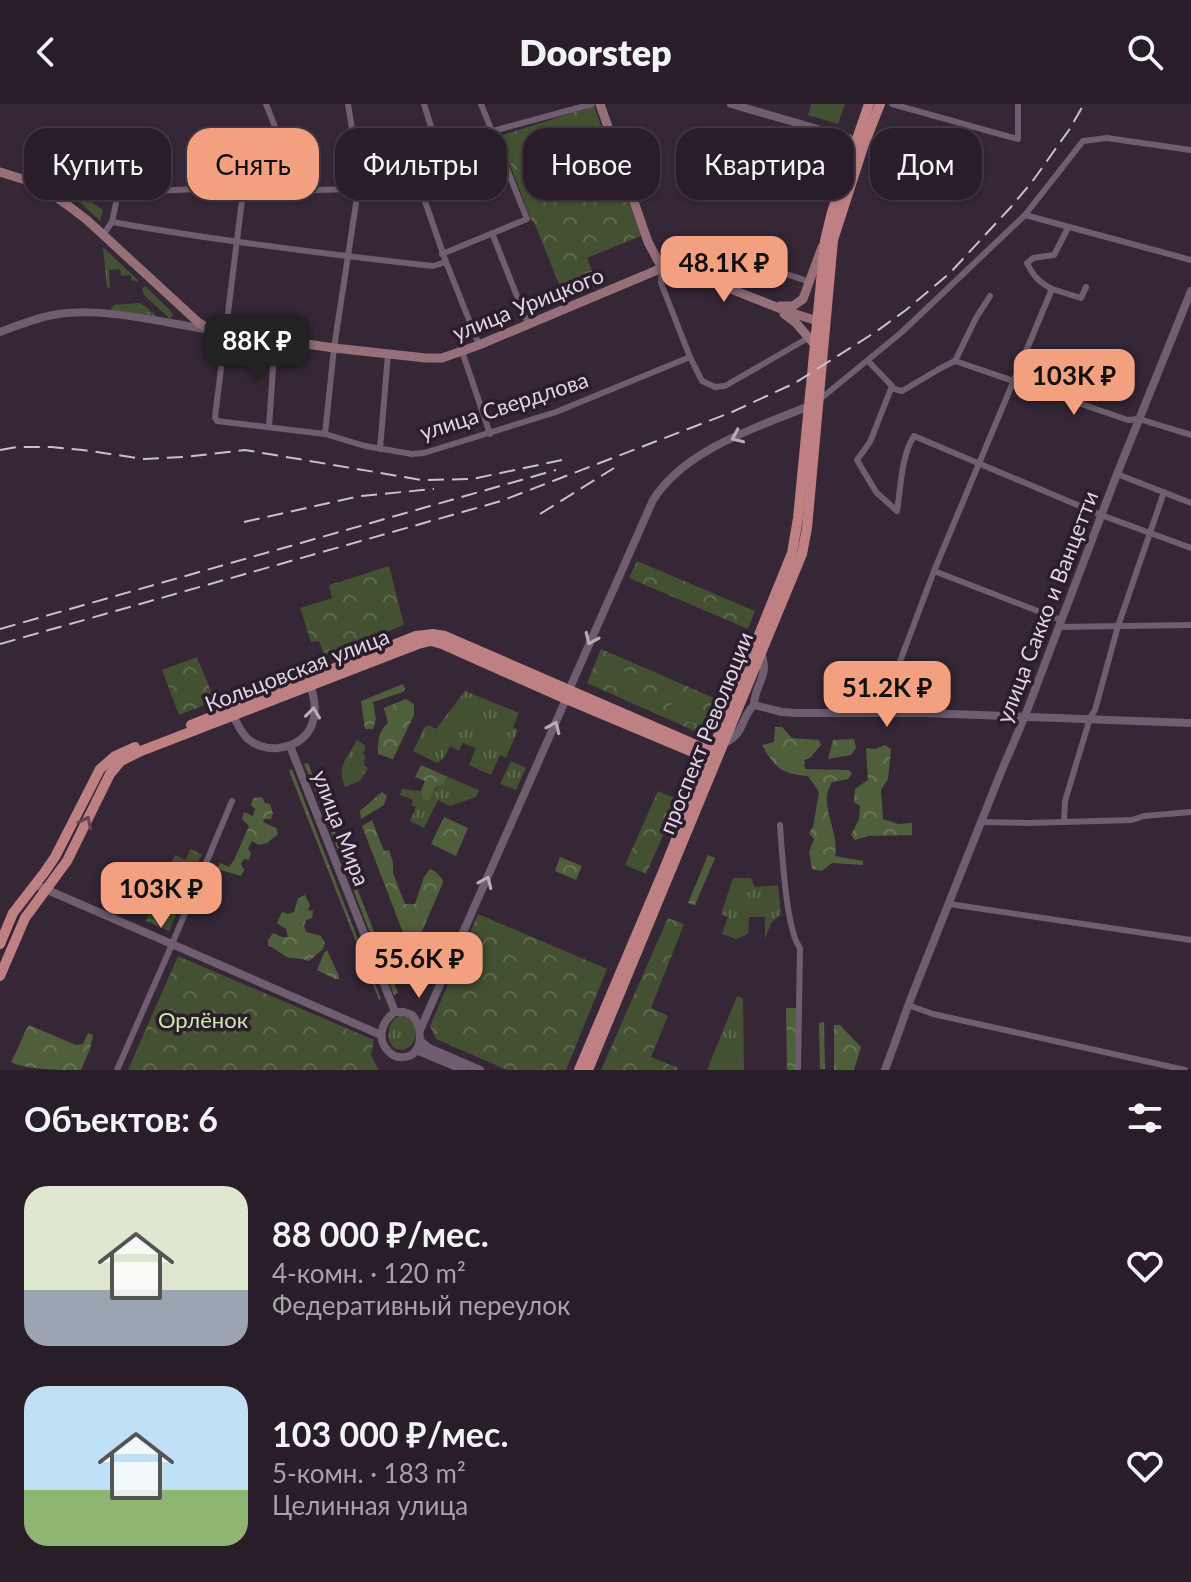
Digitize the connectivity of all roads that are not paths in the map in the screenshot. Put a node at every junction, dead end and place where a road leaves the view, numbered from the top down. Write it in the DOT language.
graph roads {
  1 [pos="266,104"];
  2 [pos="348,104"];
  3 [pos="424,104"];
  4 [pos="481,104"];
  5 [pos="592,104"];
  6 [pos="600,104"];
  7 [pos="731,104"];
  8 [pos="869,104"];
  9 [pos="880,104"];
  10 [pos="892,104"];
  11 [pos="1018,104"];
  12 [pos="275,128"];
  13 [pos="352,128"];
  14 [pos="431,128"];
  15 [pos="492,128"];
  16 [pos="504,128"];
  17 [pos="859,145"];
  18 [pos="1191,150"];
  19 [pos="507,167"];
  20 [pos="0,172"];
  21 [pos="187,189"];
  22 [pos="242,200"];
  23 [pos="356,200"];
  24 [pos="424,200"];
  25 [pos="1025,215"];
  26 [pos="112,222"];
  27 [pos="1068,228"];
  28 [pos="492,233"];
  29 [pos="103,235"];
  30 [pos="825,241"];
  31 [pos="238,242"];
  32 [pos="442,254"];
  33 [pos="348,257"];
  34 [pos="1191,260"];
  35 [pos="446,262"];
  36 [pos="662,268"];
  37 [pos="688,272"];
  38 [pos="810,282"];
  39 [pos="1086,287"];
  40 [pos="1052,289"];
  41 [pos="1191,291"];
  42 [pos="990,296"];
  43 [pos="772,305"];
  44 [pos="821,323"];
  45 [pos="528,324"];
  46 [pos="211,330"];
  47 [pos="0,332"];
  48 [pos="227,332"];
  49 [pos="275,339"];
  50 [pos="816,341"];
  51 [pos="479,345"];
  52 [pos="334,348"];
  53 [pos="462,351"];
  54 [pos="388,354"];
  55 [pos="690,357"];
  56 [pos="868,361"];
  57 [pos="955,361"];
  58 [pos="1013,381"];
  59 [pos="816,388"];
  60 [pos="891,388"];
  61 [pos="819,400"];
  62 [pos="809,406"];
  63 [pos="1139,419"];
  64 [pos="1191,426"];
  65 [pos="269,427"];
  66 [pos="325,434"];
  67 [pos="490,434"];
  68 [pos="1189,435"];
  69 [pos="380,449"];
  70 [pos="978,464"];
  71 [pos="1117,474"];
  72 [pos="1164,492"];
  73 [pos="1191,503"];
  74 [pos="1101,515"];
  75 [pos="1149,532"];
  76 [pos="1191,548"];
  77 [pos="934,571"];
  78 [pos="1060,623"];
  79 [pos="1191,625"];
  80 [pos="1118,626"];
  81 [pos="761,652"];
  82 [pos="309,682"];
  83 [pos="568,695"];
  84 [pos="754,705"];
  85 [pos="232,712"];
  86 [pos="881,712"];
  87 [pos="1025,716"];
  88 [pos="1090,718"];
  89 [pos="1191,723"];
  90 [pos="290,746"];
  91 [pos="716,754"];
  92 [pos="232,801"];
  93 [pos="1191,812"];
  94 [pos="982,822"];
  95 [pos="1064,822"];
  96 [pos="780,825"];
  97 [pos="36,885"];
  98 [pos="48,890"];
  99 [pos="949,904"];
  100 [pos="1191,940"];
  101 [pos="0,944"];
  102 [pos="172,944"];
  103 [pos="0,976"];
  104 [pos="908,1005"];
  105 [pos="395,1012"];
  106 [pos="420,1030"];
  107 [pos="381,1035"];
  108 [pos="418,1045"];
  109 [pos="398,1057"];
  110 [pos="885,1068"];
  111 [pos="117,1070"];
  112 [pos="397,1070"];
  113 [pos="464,1070"];
  114 [pos="480,1070"];
  115 [pos="579,1070"];
  116 [pos="588,1070"];
  117 [pos="798,1070"];
  118 [pos="896,1070"];
  119 [pos="1185,1070"];
  1 -- 12 [label="street"];
  2 -- 13 [label="street"];
  3 -- 14 [label="street"];
  4 -- 15 [label="street"];
  5 -- 16 [label="street"];
  6 -- 36 [label="main road"];
  7 -- 17 [label="street"];
  8 -- 17 [label="main road"];
  9 -- 17 [label="main road"];
  10 -- 11 [label="street"];
  17 -- 30 [label="main road"];
  17 -- 44 [label="main road"];
  18 -- 25 [label="street"];
  19 -- 28 [label="street"];
  20 -- 29 [label="main road"];
  21 -- 26 [label="street"];
  22 -- 31 [label="street"];
  23 -- 33 [label="street"];
  24 -- 32 [label="street"];
  25 -- 27 [label="street"];
  25 -- 56 [label="street"];
  26 -- 29 [label="street"];
  26 -- 31 [label="street"];
  27 -- 34 [label="street"];
  27 -- 40 [label="street"];
  28 -- 32 [label="street"];
  28 -- 45 [label="street"];
  29 -- 46 [label="main road"];
  30 -- 38 [label="main road"];
  30 -- 44 [label="main road"];
  31 -- 33 [label="street"];
  31 -- 48 [label="street"];
  32 -- 35 [label="street"];
  33 -- 35 [label="street"];
  33 -- 52 [label="street"];
  35 -- 51 [label="street"];
  36 -- 37 [label="main road"];
  36 -- 45 [label="main road, улица Урицкого"];
  36 -- 55 [label="street"];
  37 -- 38 [label="street"];
  37 -- 43 [label="main road"];
  38 -- 43 [label="main road"];
  39 -- 40 [label="street"];
  40 -- 58 [label="street"];
  41 -- 63 [label="street, улица Сакко и Ванцетти"];
  42 -- 57 [label="street"];
  43 -- 44 [label="main road"];
  43 -- 50 [label="main road"];
  44 -- 50 [label="main road"];
  45 -- 51 [label="main road, улица Урицкого"];
  46 -- 47 [label="street, улица Урицкого"];
  46 -- 48 [label="main road, улица Урицкого"];
  48 -- 49 [label="main road, улица Урицкого"];
  48 -- 65 [label="street, улица Свердлова"];
  49 -- 52 [label="main road, улица Урицкого"];
  49 -- 65 [label="street"];
  50 -- 55 [label="street"];
  50 -- 59 [label="main road"];
  51 -- 53 [label="main road, улица Урицкого"];
  52 -- 54 [label="main road, улица Урицкого"];
  52 -- 66 [label="street"];
  53 -- 54 [label="main road, улица Урицкого"];
  53 -- 67 [label="street"];
  54 -- 69 [label="street"];
  55 -- 67 [label="street, улица Свердлова"];
  56 -- 60 [label="street"];
  56 -- 61 [label="street"];
  57 -- 58 [label="street"];
  57 -- 60 [label="street"];
  58 -- 63 [label="street"];
  58 -- 70 [label="street"];
  59 -- 61 [label="main road, проспект Революции"];
  59 -- 62 [label="main road, проспект Революции"];
  60 -- 70 [label="street"];
  61 -- 81 [label="main road, проспект Революции"];
  62 -- 83 [label="street, one-way"];
  62 -- 91 [label="main road, проспект Революции"];
  63 -- 68 [label="street"];
  63 -- 71 [label="street, улица Сакко и Ванцетти"];
  64 -- 68 [label="street"];
  65 -- 66 [label="street, улица Свердлова"];
  66 -- 69 [label="street, улица Свердлова"];
  67 -- 69 [label="street, улица Свердлова"];
  70 -- 74 [label="street"];
  70 -- 77 [label="street"];
  71 -- 72 [label="street"];
  71 -- 74 [label="street, улица Сакко и Ванцетти"];
  72 -- 73 [label="street"];
  72 -- 75 [label="street"];
  74 -- 75 [label="street"];
  74 -- 78 [label="street, улица Сакко и Ванцетти"];
  75 -- 76 [label="street"];
  75 -- 80 [label="street"];
  77 -- 78 [label="street"];
  77 -- 86 [label="street"];
  78 -- 80 [label="street"];
  78 -- 87 [label="street, улица Сакко и Ванцетти"];
  79 -- 80 [label="street"];
  80 -- 88 [label="street"];
  81 -- 84 [label="street"];
  81 -- 91 [label="main road, проспект Революции"];
  82 -- 83 [label="main road, Кольцовская улица"];
  82 -- 85 [label="main road, Кольцовская улица"];
  90 -- 82 [label="street, one-way"];
  83 -- 91 [label="main road, Кольцовская улица"];
  106 -- 83 [label="street, one-way"];
  84 -- 86 [label="street"];
  84 -- 91 [label="street"];
  85 -- 90 [label="street"];
  85 -- 97 [label="main road, Кольцовская улица"];
  98 -- 85 [label="main road, Кольцовская улица, one-way"];
  86 -- 87 [label="street"];
  87 -- 88 [label="street"];
  87 -- 94 [label="street, улица Сакко и Ванцетти"];
  88 -- 89 [label="street"];
  88 -- 95 [label="street"];
  90 -- 105 [label="street, улица Мира"];
  91 -- 115 [label="main road, проспект Революции"];
  91 -- 116 [label="main road, проспект Революции"];
  92 -- 102 [label="street"];
  93 -- 95 [label="street"];
  94 -- 95 [label="street"];
  94 -- 99 [label="street, улица Сакко и Ванцетти"];
  96 -- 117 [label="street"];
  97 -- 98 [label="street"];
  97 -- 101 [label="main road, Кольцовская улица"];
  98 -- 102 [label="street"];
  98 -- 103 [label="main road, Кольцовская улица"];
  99 -- 100 [label="street"];
  99 -- 104 [label="street, улица Сакко и Ванцетти"];
  102 -- 107 [label="street"];
  102 -- 111 [label="street"];
  104 -- 110 [label="street, улица Сакко и Ванцетти"];
  104 -- 119 [label="street"];
  105 -- 106 [label="street"];
  105 -- 107 [label="street"];
  106 -- 108 [label="street"];
  107 -- 109 [label="street"];
  108 -- 109 [label="street"];
  108 -- 113 [label="street"];
  108 -- 114 [label="street"];
  109 -- 112 [label="street"];
  110 -- 118 [label="street"];
}
